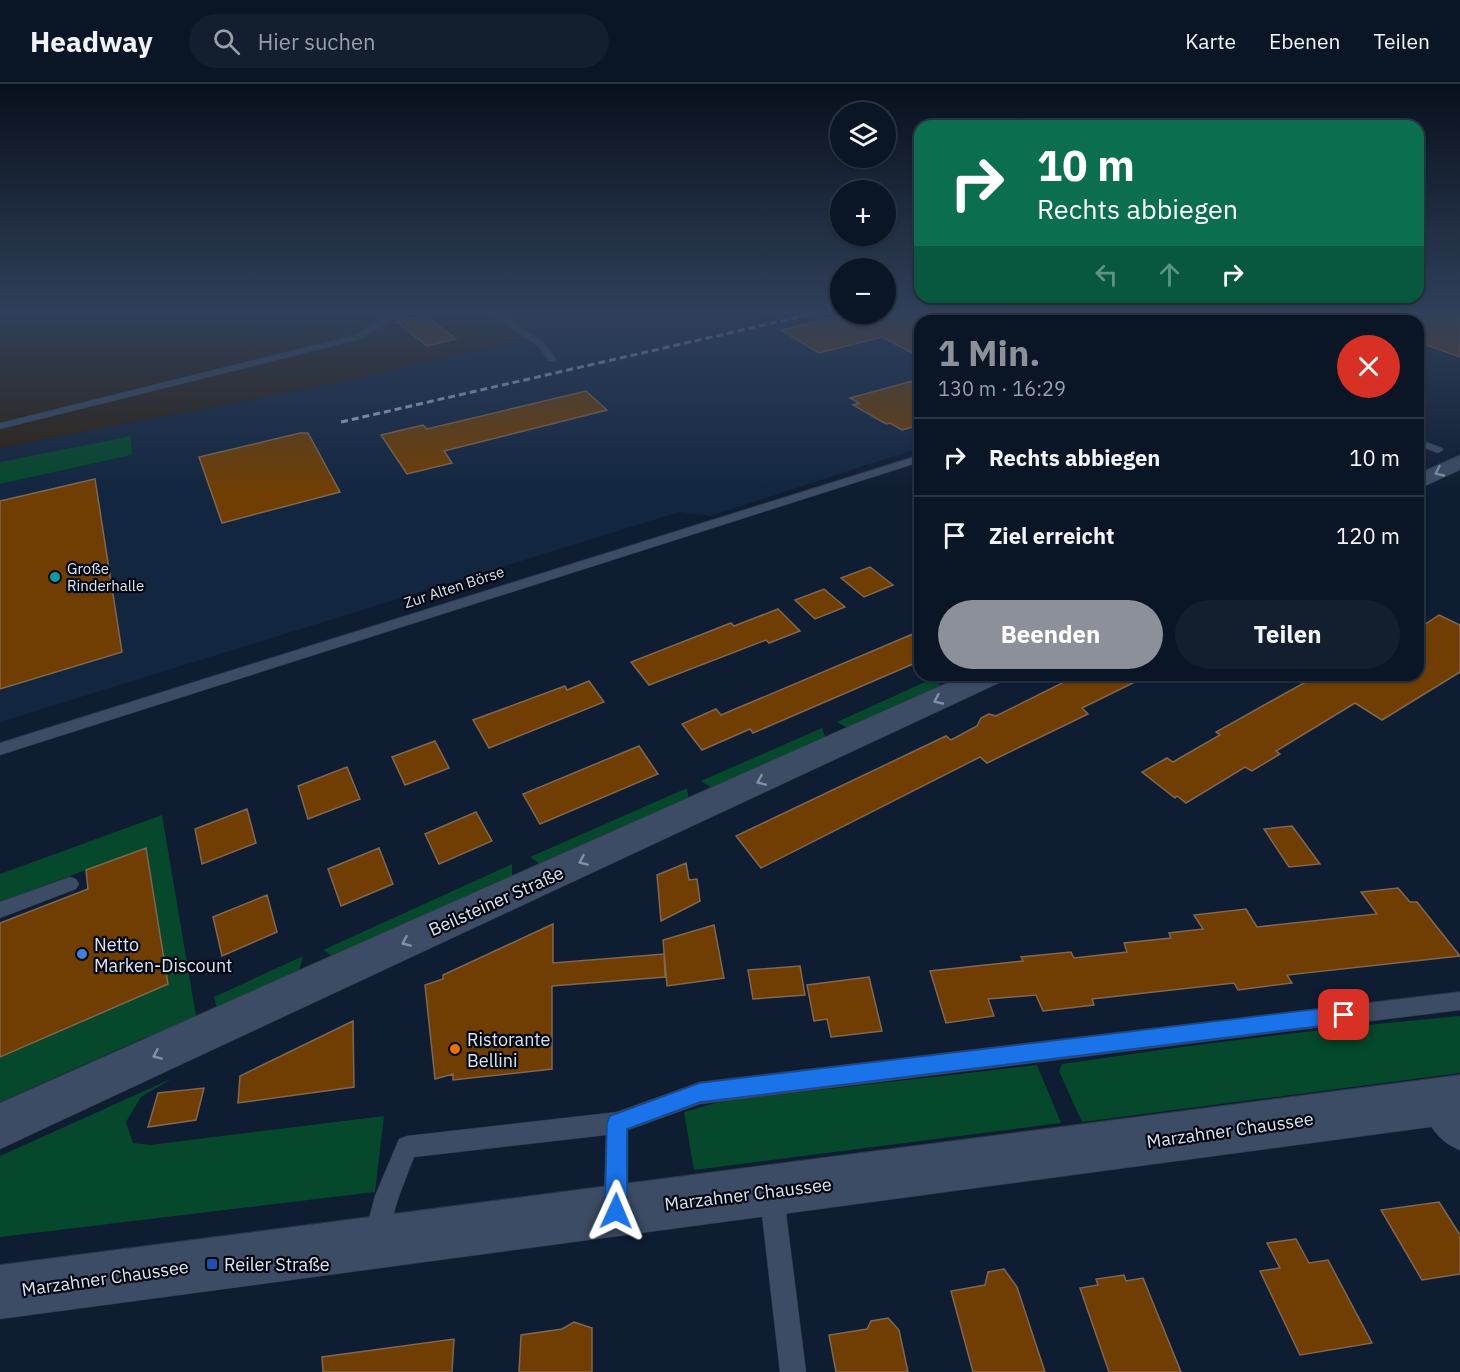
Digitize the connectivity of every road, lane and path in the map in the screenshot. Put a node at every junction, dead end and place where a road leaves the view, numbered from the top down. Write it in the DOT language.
graph roads {
  1 [pos="217,372"];
  2 [pos="0,426"];
  3 [pos="1424,444"];
  4 [pos="1438,450"];
  5 [pos="914,460"];
  6 [pos="1460,462"];
  7 [pos="1424,479"];
  8 [pos="978,681"];
  9 [pos="0,749"];
  10 [pos="70,884"];
  11 [pos="0,910"];
  12 [pos="1460,1000"];
  13 [pos="1454,1109"];
  14 [pos="617,1123"];
  15 [pos="0,1126"];
  16 [pos="772,1191"];
  17 [pos="616,1211"];
  18 [pos="375,1242"];
  19 [pos="0,1292"];
  20 [pos="793,1372"];
  1 -- 2 [label="lane"];
  3 -- 4 [label="lane"];
  5 -- 9 [label="lane, Zur Alten Börse"];
  6 -- 7 [label="street, one-way"];
  8 -- 15 [label="street, Beilsteiner Straße, one-way"];
  10 -- 11 [label="lane"];
  12 -- 14 [label="lane"];
  13 -- 16 [label="street, Marzahner Chaussee"];
  14 -- 17 [label="lane"];
  14 -- 18 [label="lane"];
  16 -- 17 [label="street, Marzahner Chaussee"];
  16 -- 20 [label="lane"];
  17 -- 18 [label="street, Marzahner Chaussee"];
  18 -- 19 [label="street, Marzahner Chaussee"];
}
